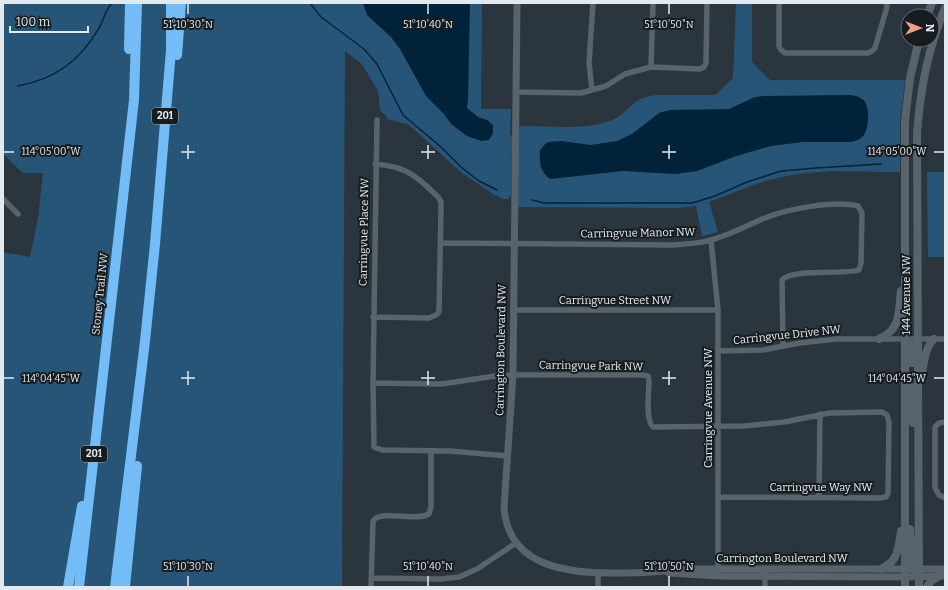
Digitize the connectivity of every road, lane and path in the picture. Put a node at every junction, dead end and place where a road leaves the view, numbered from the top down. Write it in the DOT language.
graph roads {
  1 [pos="130,3"];
  2 [pos="137,3"];
  3 [pos="171,3"];
  4 [pos="181,3"];
  5 [pos="518,3"];
  6 [pos="593,3"];
  7 [pos="653,3"];
  8 [pos="708,3"];
  9 [pos="780,3"];
  10 [pos="886,3"];
  11 [pos="945,8"];
  12 [pos="917,48"];
  13 [pos="651,67"];
  14 [pos="592,90"];
  15 [pos="516,92"];
  16 [pos="377,120"];
  17 [pos="129,140"];
  18 [pos="375,164"];
  19 [pos="3,199"];
  20 [pos="18,214"];
  21 [pos="156,229"];
  22 [pos="905,238"];
  23 [pos="711,240"];
  24 [pos="441,243"];
  25 [pos="514,243"];
  26 [pos="513,310"];
  27 [pos="718,310"];
  28 [pos="374,317"];
  29 [pos="109,322"];
  30 [pos="879,338"];
  31 [pos="906,338"];
  32 [pos="918,338"];
  33 [pos="934,339"];
  34 [pos="945,339"];
  35 [pos="145,341"];
  36 [pos="783,346"];
  37 [pos="718,351"];
  38 [pos="513,375"];
  39 [pos="373,383"];
  40 [pos="918,403"];
  41 [pos="820,414"];
  42 [pos="945,422"];
  43 [pos="718,427"];
  44 [pos="431,451"];
  45 [pos="508,456"];
  46 [pos="918,466"];
  47 [pos="905,478"];
  48 [pos="718,497"];
  49 [pos="819,497"];
  50 [pos="945,498"];
  51 [pos="905,506"];
  52 [pos="516,543"];
  53 [pos="881,569"];
  54 [pos="945,569"];
  55 [pos="718,572"];
  56 [pos="765,572"];
  57 [pos="912,573"];
  58 [pos="598,574"];
  59 [pos="942,576"];
  60 [pos="371,578"];
  61 [pos="68,587"];
  62 [pos="79,587"];
  63 [pos="115,587"];
  64 [pos="125,587"];
  65 [pos="371,587"];
  66 [pos="598,587"];
  67 [pos="765,587"];
  68 [pos="905,587"];
  69 [pos="911,587"];
  70 [pos="919,587"];
  71 [pos="927,587"];
  1 -- 17 [label="highway"];
  2 -- 17 [label="highway, Stoney Trail NW / 201"];
  3 -- 21 [label="highway, 201"];
  4 -- 21 [label="highway"];
  5 -- 15 [label="street, Carrington Boulevard NW"];
  6 -- 14 [label="street"];
  7 -- 13 [label="street"];
  8 -- 13 [label="street"];
  9 -- 10 [label="street"];
  11 -- 32 [label="main road, 144 Avenue NW"];
  12 -- 22 [label="main road, 144 Avenue NW"];
  13 -- 14 [label="street"];
  14 -- 15 [label="street"];
  15 -- 25 [label="street, Carrington Boulevard NW"];
  16 -- 18 [label="street"];
  17 -- 29 [label="highway, Stoney Trail NW / 201"];
  18 -- 24 [label="street, Carringvue Place NW"];
  18 -- 28 [label="street, Carringvue Place NW"];
  19 -- 20 [label="street"];
  21 -- 35 [label="highway, 201"];
  22 -- 30 [label="main road"];
  22 -- 31 [label="main road, 144 Avenue NW"];
  23 -- 25 [label="street, Carringvue Manor NW"];
  23 -- 27 [label="street, Carringvue Avenue NW"];
  23 -- 36 [label="street, Carringvue Manor NW"];
  24 -- 25 [label="street, Carringvue Manor NW"];
  24 -- 28 [label="street, Carringvue Place NW"];
  25 -- 26 [label="street, Carrington Boulevard NW"];
  26 -- 27 [label="street, Carringvue Street NW"];
  26 -- 38 [label="street, Carrington Boulevard NW"];
  27 -- 37 [label="street, Carringvue Avenue NW"];
  28 -- 39 [label="street, Carringvue Place NW"];
  29 -- 61 [label="highway"];
  29 -- 62 [label="highway, Stoney Trail NW / 201"];
  30 -- 31 [label="street, Carringvue Drive NW"];
  30 -- 36 [label="street, Carringvue Drive NW"];
  31 -- 32 [label="street, Carringvue Drive NW"];
  31 -- 46 [label="main road"];
  31 -- 47 [label="main road, 144 Avenue NW"];
  32 -- 33 [label="street, Carringvue Drive NW"];
  32 -- 40 [label="main road, 144 Avenue NW"];
  33 -- 34 [label="street, Carringvue Drive NW"];
  33 -- 40 [label="main road"];
  35 -- 63 [label="highway, 201"];
  35 -- 64 [label="highway"];
  36 -- 37 [label="street, Carringvue Drive NW"];
  37 -- 43 [label="street, Carringvue Avenue NW"];
  38 -- 39 [label="street"];
  38 -- 43 [label="street, Carringvue Park NW"];
  38 -- 45 [label="street, Carrington Boulevard NW"];
  39 -- 44 [label="street, Carringvue Place NW"];
  40 -- 46 [label="main road, 144 Avenue NW"];
  41 -- 43 [label="street, Carringvue Way NW"];
  41 -- 49 [label="street"];
  41 -- 49 [label="street, Carringvue Way NW"];
  42 -- 50 [label="street"];
  43 -- 48 [label="street, Carringvue Avenue NW"];
  44 -- 45 [label="street, Carringvue Place NW"];
  44 -- 60 [label="street"];
  45 -- 52 [label="street, Carrington Boulevard NW"];
  46 -- 57 [label="main road, 144 Avenue NW"];
  47 -- 51 [label="main road, 144 Avenue NW"];
  47 -- 57 [label="main road"];
  48 -- 49 [label="street, Carringvue Way NW"];
  48 -- 55 [label="street, Carringvue Avenue NW"];
  51 -- 53 [label="main road"];
  51 -- 57 [label="main road, 144 Avenue NW"];
  52 -- 58 [label="street, Carrington Boulevard NW"];
  52 -- 60 [label="street"];
  53 -- 56 [label="street, Carrington Boulevard NW"];
  53 -- 57 [label="street, Carrington Boulevard NW"];
  54 -- 57 [label="street"];
  55 -- 56 [label="street, Carrington Boulevard NW"];
  55 -- 58 [label="street, Carrington Boulevard NW"];
  56 -- 57 [label="street, Carrington Boulevard NW"];
  56 -- 67 [label="street"];
  57 -- 59 [label="street"];
  57 -- 68 [label="main road, 144 Avenue NW"];
  57 -- 69 [label="main road"];
  57 -- 70 [label="main road, 144 Avenue NW"];
  58 -- 66 [label="street"];
  59 -- 71 [label="main road"];
  60 -- 65 [label="street"];
}
